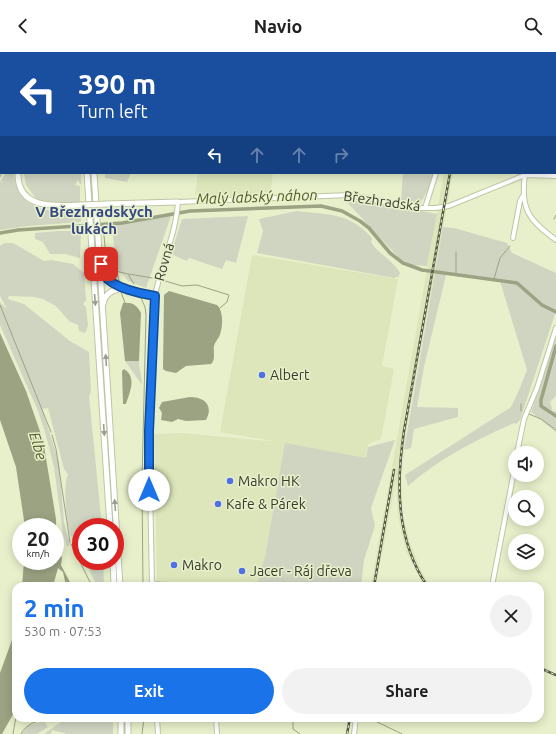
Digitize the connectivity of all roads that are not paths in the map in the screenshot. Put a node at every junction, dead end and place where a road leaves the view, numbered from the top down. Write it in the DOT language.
graph roads {
  1 [pos="18,174"];
  2 [pos="86,174"];
  3 [pos="94,174"];
  4 [pos="436,174"];
  5 [pos="525,174"];
  6 [pos="556,176"];
  7 [pos="524,194"];
  8 [pos="178,202"];
  9 [pos="425,208"];
  10 [pos="513,238"];
  11 [pos="556,240"];
  12 [pos="99,249"];
  13 [pos="121,288"];
  14 [pos="155,296"];
  15 [pos="104,326"];
  16 [pos="556,328"];
  17 [pos="518,446"];
  18 [pos="512,482"];
  19 [pos="109,518"];
  20 [pos="113,570"];
  21 [pos="114,582"];
  22 [pos="120,582"];
  23 [pos="152,582"];
  24 [pos="493,582"];
  25 [pos="121,722"];
  26 [pos="128,722"];
  27 [pos="158,722"];
  28 [pos="216,722"];
  29 [pos="356,722"];
  30 [pos="121,734"];
  31 [pos="128,734"];
  32 [pos="158,734"];
  33 [pos="217,734"];
  34 [pos="354,734"];
  1 -- 8 [label="main road, bridge"];
  2 -- 19 [label="main road, one-way"];
  3 -- 12 [label="main road"];
  4 -- 9 [label="street"];
  5 -- 6 [label="street, Březhradská"];
  5 -- 7 [label="street"];
  5 -- 9 [label="street, Březhradská"];
  7 -- 10 [label="street"];
  7 -- 11 [label="street"];
  8 -- 9 [label="street, Březhradská"];
  8 -- 14 [label="street, Rovná"];
  12 -- 13 [label="main road"];
  12 -- 15 [label="main road"];
  13 -- 14 [label="main road"];
  13 -- 15 [label="main road"];
  14 -- 23 [label="street, Rovná"];
  22 -- 15 [label="main road, one-way"];
  16 -- 17 [label="street"];
  18 -- 24 [label="street"];
  20 -- 21 [label="main road"];
  25 -- 30 [label="main road"];
  26 -- 31 [label="main road"];
  27 -- 32 [label="street"];
  28 -- 33 [label="street"];
  29 -- 34 [label="street"];
}
